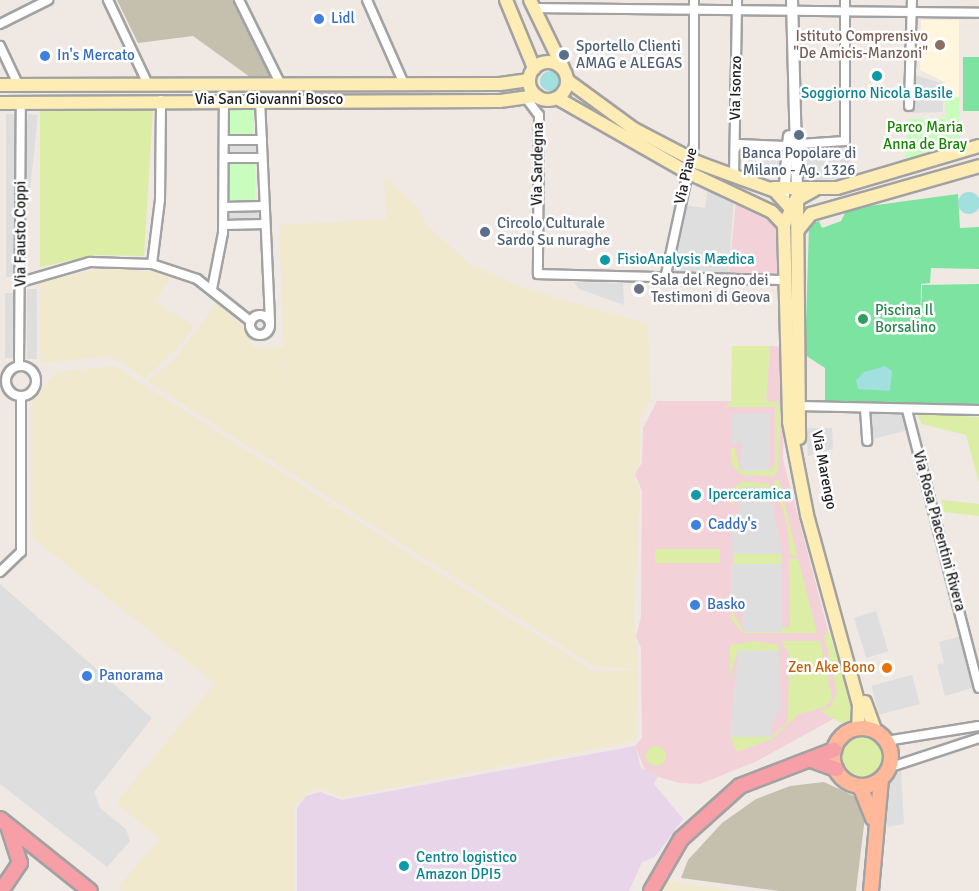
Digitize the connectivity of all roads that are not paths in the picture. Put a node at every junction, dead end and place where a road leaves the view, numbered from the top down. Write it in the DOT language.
graph roads {
  1 [pos="48,0"];
  2 [pos="108,0"];
  3 [pos="239,0"];
  4 [pos="366,0"];
  5 [pos="506,0"];
  6 [pos="694,0"];
  7 [pos="737,0"];
  8 [pos="792,0"];
  9 [pos="845,0"];
  10 [pos="912,0"];
  11 [pos="532,4"];
  12 [pos="694,11"];
  13 [pos="737,13"];
  14 [pos="911,13"];
  15 [pos="979,14"];
  16 [pos="792,15"];
  17 [pos="845,15"];
  18 [pos="0,24"];
  19 [pos="0,45"];
  20 [pos="534,68"];
  21 [pos="566,76"];
  22 [pos="529,80"];
  23 [pos="147,82"];
  24 [pos="280,83"];
  25 [pos="18,84"];
  26 [pos="404,84"];
  27 [pos="0,85"];
  28 [pos="537,96"];
  29 [pos="523,97"];
  30 [pos="557,98"];
  31 [pos="156,99"];
  32 [pos="225,100"];
  33 [pos="260,100"];
  34 [pos="281,100"];
  35 [pos="409,100"];
  36 [pos="21,101"];
  37 [pos="0,103"];
  38 [pos="909,106"];
  39 [pos="792,115"];
  40 [pos="224,140"];
  41 [pos="262,140"];
  42 [pos="789,140"];
  43 [pos="979,146"];
  44 [pos="735,149"];
  45 [pos="796,153"];
  46 [pos="224,158"];
  47 [pos="262,158"];
  48 [pos="689,158"];
  49 [pos="979,166"];
  50 [pos="685,171"];
  51 [pos="789,174"];
  52 [pos="734,176"];
  53 [pos="753,183"];
  54 [pos="814,190"];
  55 [pos="789,205"];
  56 [pos="264,206"];
  57 [pos="224,207"];
  58 [pos="816,212"];
  59 [pos="265,224"];
  60 [pos="224,225"];
  61 [pos="798,231"];
  62 [pos="152,264"];
  63 [pos="665,279"];
  64 [pos="787,280"];
  65 [pos="21,282"];
  66 [pos="212,289"];
  67 [pos="267,299"];
  68 [pos="253,318"];
  69 [pos="270,322"];
  70 [pos="19,366"];
  71 [pos="3,381"];
  72 [pos="21,396"];
  73 [pos="798,406"];
  74 [pos="865,408"];
  75 [pos="907,410"];
  76 [pos="979,410"];
  77 [pos="867,441"];
  78 [pos="0,572"];
  79 [pos="979,688"];
  80 [pos="979,726"];
  81 [pos="858,728"];
  82 [pos="881,736"];
  83 [pos="979,738"];
  84 [pos="834,750"];
  85 [pos="811,760"];
  86 [pos="836,769"];
  87 [pos="885,773"];
  88 [pos="860,786"];
  89 [pos="2,821"];
  90 [pos="1,891"];
  91 [pos="90,891"];
  92 [pos="651,891"];
  93 [pos="863,891"];
  94 [pos="871,891"];
  1 -- 18 [label="street"];
  2 -- 23 [label="street"];
  3 -- 24 [label="street"];
  4 -- 26 [label="street"];
  5 -- 20 [label="main road"];
  6 -- 12 [label="street, Via Piave"];
  7 -- 13 [label="street, Via Isonzo"];
  8 -- 16 [label="street"];
  9 -- 17 [label="street"];
  10 -- 14 [label="street"];
  11 -- 12 [label="street"];
  11 -- 21 [label="main road"];
  12 -- 13 [label="street"];
  12 -- 48 [label="street, Via Piave"];
  13 -- 16 [label="street"];
  13 -- 44 [label="street, Via Isonzo"];
  14 -- 15 [label="street"];
  14 -- 17 [label="street"];
  14 -- 38 [label="street"];
  16 -- 17 [label="street"];
  16 -- 39 [label="street"];
  17 -- 45 [label="street"];
  19 -- 25 [label="street"];
  20 -- 21 [label="main road"];
  20 -- 22 [label="main road"];
  21 -- 30 [label="main road"];
  21 -- 48 [label="main road"];
  22 -- 26 [label="main road, Via San Giovanni Bosco"];
  22 -- 28 [label="main road"];
  23 -- 24 [label="main road, Via San Giovanni Bosco"];
  23 -- 25 [label="main road, Via San Giovanni Bosco"];
  23 -- 31 [label="main road"];
  24 -- 26 [label="main road, Via San Giovanni Bosco"];
  24 -- 34 [label="main road"];
  25 -- 27 [label="main road, Via San Giovanni Bosco"];
  25 -- 36 [label="main road"];
  26 -- 35 [label="main road"];
  28 -- 29 [label="main road, Via San Giovanni Bosco"];
  28 -- 30 [label="main road, Via San Giovanni Bosco"];
  29 -- 35 [label="main road, Via San Giovanni Bosco"];
  29 -- 63 [label="street, Via Sardegna"];
  30 -- 50 [label="main road, Via San Giovanni Bosco"];
  31 -- 32 [label="main road, Via San Giovanni Bosco"];
  31 -- 36 [label="main road, Via San Giovanni Bosco"];
  31 -- 62 [label="street"];
  32 -- 33 [label="main road, Via San Giovanni Bosco"];
  32 -- 40 [label="street"];
  33 -- 34 [label="main road, Via San Giovanni Bosco"];
  33 -- 41 [label="street"];
  34 -- 35 [label="main road, Via San Giovanni Bosco"];
  36 -- 37 [label="main road, Via San Giovanni Bosco"];
  36 -- 65 [label="street, Via Fausto Coppi"];
  39 -- 42 [label="street"];
  39 -- 45 [label="street"];
  40 -- 41 [label="street"];
  40 -- 46 [label="street"];
  41 -- 47 [label="street"];
  42 -- 44 [label="street"];
  42 -- 51 [label="street"];
  43 -- 54 [label="main road"];
  44 -- 52 [label="street, Via Isonzo"];
  45 -- 51 [label="street"];
  46 -- 47 [label="street"];
  46 -- 57 [label="street"];
  47 -- 56 [label="street"];
  48 -- 50 [label="street, Via Piave"];
  48 -- 52 [label="main road"];
  49 -- 58 [label="main road"];
  50 -- 55 [label="main road, Via San Giovanni Bosco"];
  50 -- 63 [label="street, Via Piave"];
  51 -- 53 [label="street"];
  51 -- 54 [label="street"];
  51 -- 55 [label="street"];
  52 -- 53 [label="main road"];
  53 -- 55 [label="main road"];
  53 -- 55 [label="main road"];
  54 -- 55 [label="main road"];
  55 -- 58 [label="main road"];
  55 -- 61 [label="main road, Via Marengo"];
  55 -- 64 [label="main road"];
  56 -- 57 [label="street"];
  56 -- 59 [label="street"];
  57 -- 60 [label="street"];
  58 -- 61 [label="main road"];
  59 -- 60 [label="street"];
  59 -- 67 [label="street"];
  60 -- 66 [label="street"];
  61 -- 73 [label="main road, Via Marengo"];
  62 -- 65 [label="street"];
  62 -- 66 [label="street"];
  63 -- 64 [label="street"];
  64 -- 81 [label="main road"];
  65 -- 70 [label="street, Via Fausto Coppi"];
  66 -- 68 [label="street"];
  67 -- 68 [label="street"];
  67 -- 69 [label="street"];
  68 -- 69 [label="street"];
  68 -- 69 [label="street"];
  70 -- 71 [label="street"];
  70 -- 72 [label="street"];
  71 -- 72 [label="street"];
  72 -- 78 [label="street"];
  73 -- 74 [label="street"];
  73 -- 82 [label="main road, Via Marengo"];
  74 -- 75 [label="street"];
  74 -- 77 [label="street"];
  75 -- 76 [label="street"];
  75 -- 79 [label="street, Via Rosa Piacentini Rivera"];
  80 -- 82 [label="street"];
  81 -- 82 [label="main road"];
  81 -- 84 [label="main road"];
  82 -- 87 [label="main road"];
  83 -- 87 [label="street"];
  84 -- 85 [label="highway"];
  84 -- 86 [label="main road"];
  85 -- 86 [label="highway"];
  85 -- 92 [label="highway"];
  86 -- 88 [label="main road"];
  87 -- 88 [label="main road"];
  87 -- 94 [label="main road"];
  88 -- 93 [label="main road"];
  89 -- 90 [label="highway"];
  89 -- 91 [label="highway"];
}
